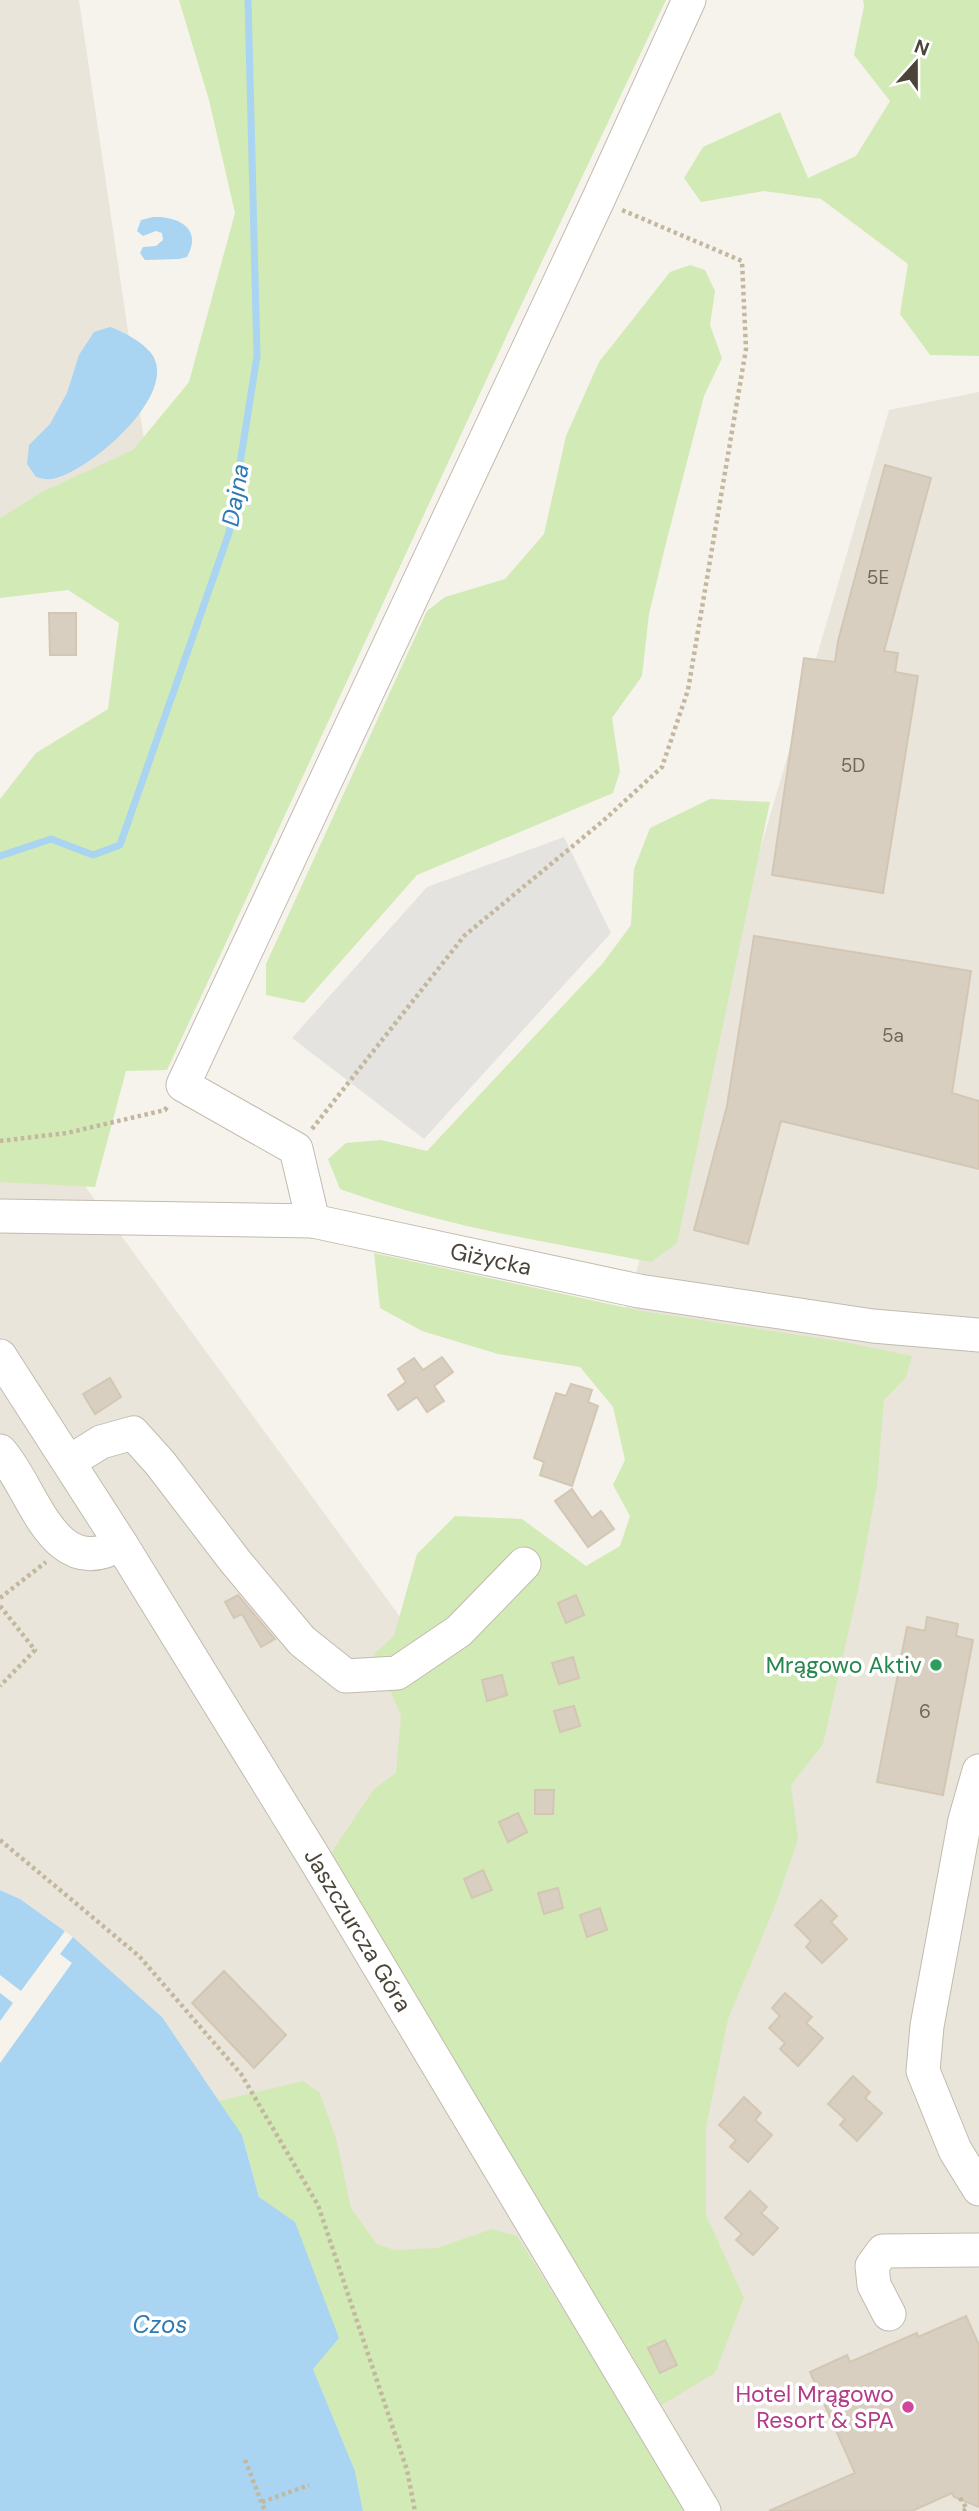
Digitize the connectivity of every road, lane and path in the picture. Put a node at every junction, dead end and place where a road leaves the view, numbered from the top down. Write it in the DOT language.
graph roads {
  1 [pos="689,0"];
  2 [pos="598,200"];
  3 [pos="183,1085"];
  4 [pos="0,1141"];
  5 [pos="296,1149"];
  6 [pos="0,1216"];
  7 [pos="313,1221"];
  8 [pos="979,1335"];
  9 [pos="0,1356"];
  10 [pos="0,1451"];
  11 [pos="69,1462"];
  12 [pos="121,1544"];
  13 [pos="66,1546"];
  14 [pos="524,1564"];
  15 [pos="0,1598"];
  16 [pos="0,1606"];
  17 [pos="0,1686"];
  18 [pos="979,1771"];
  19 [pos="0,1840"];
  20 [pos="979,2189"];
  21 [pos="979,2250"];
  22 [pos="889,2314"];
  23 [pos="245,2460"];
  24 [pos="309,2485"];
  25 [pos="960,2498"];
  26 [pos="261,2502"];
  27 [pos="265,2511"];
  28 [pos="415,2511"];
  29 [pos="704,2511"];
  30 [pos="963,2511"];
  1 -- 2 [label="street"];
  2 -- 3 [label="street"];
  2 -- 5 [label="path"];
  3 -- 4 [label="path"];
  3 -- 5 [label="street"];
  5 -- 7 [label="street"];
  6 -- 7 [label="street, Giżycka"];
  7 -- 8 [label="street, Giżycka"];
  9 -- 11 [label="street, Jaszczurcza Góra"];
  10 -- 13 [label="street"];
  11 -- 12 [label="street, Jaszczurcza Góra"];
  11 -- 14 [label="street"];
  12 -- 13 [label="street"];
  12 -- 29 [label="street, Jaszczurcza Góra"];
  13 -- 15 [label="path"];
  16 -- 17 [label="path"];
  18 -- 20 [label="street"];
  19 -- 28 [label="path"];
  21 -- 22 [label="street"];
  23 -- 26 [label="path"];
  24 -- 26 [label="path"];
  25 -- 30 [label="path"];
  26 -- 27 [label="path"];
}
